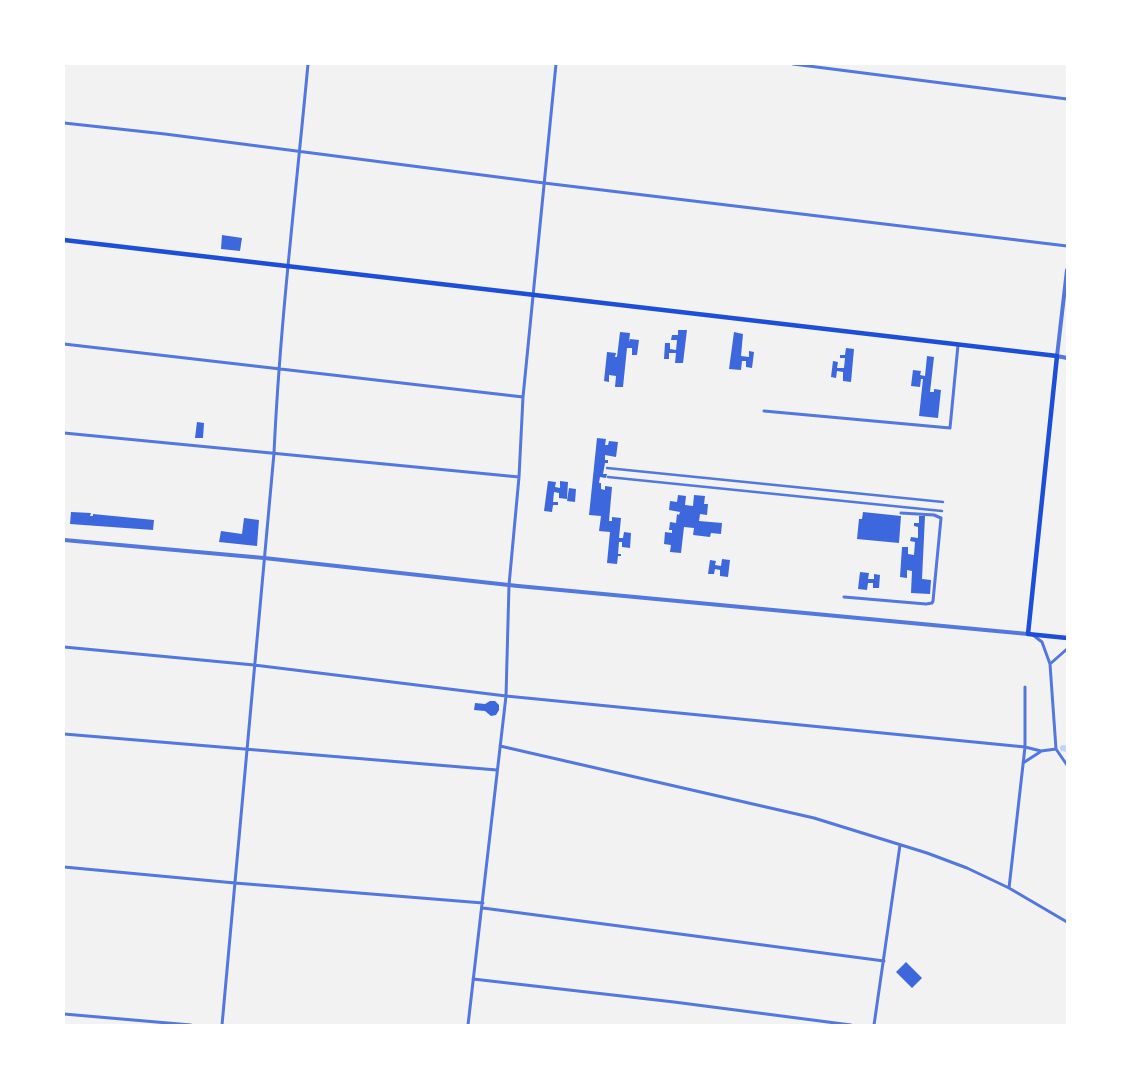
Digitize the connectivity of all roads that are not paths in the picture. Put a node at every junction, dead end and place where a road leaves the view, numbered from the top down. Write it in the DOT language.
graph roads {
  1 [pos="308,64"];
  2 [pos="556,64"];
  3 [pos="793,64"];
  4 [pos="1067,99"];
  5 [pos="64,123"];
  6 [pos="300,151"];
  7 [pos="544,183"];
  8 [pos="64,240"];
  9 [pos="1067,246"];
  10 [pos="288,266"];
  11 [pos="1067,270"];
  12 [pos="532,296"];
  13 [pos="64,344"];
  14 [pos="958,345"];
  15 [pos="1057,356"];
  16 [pos="1067,358"];
  17 [pos="278,370"];
  18 [pos="524,397"];
  19 [pos="764,410"];
  20 [pos="64,433"];
  21 [pos="274,453"];
  22 [pos="607,468"];
  23 [pos="519,477"];
  24 [pos="608,477"];
  25 [pos="943,502"];
  26 [pos="942,511"];
  27 [pos="901,513"];
  28 [pos="64,540"];
  29 [pos="264,558"];
  30 [pos="509,585"];
  31 [pos="844,597"];
  32 [pos="1030,634"];
  33 [pos="1067,638"];
  34 [pos="64,647"];
  35 [pos="1067,649"];
  36 [pos="1050,664"];
  37 [pos="254,665"];
  38 [pos="1025,687"];
  39 [pos="506,696"];
  40 [pos="64,734"];
  41 [pos="500,746"];
  42 [pos="1025,748"];
  43 [pos="247,749"];
  44 [pos="1056,749"];
  45 [pos="1041,751"];
  46 [pos="1023,763"];
  47 [pos="1067,765"];
  48 [pos="497,770"];
  49 [pos="900,845"];
  50 [pos="64,867"];
  51 [pos="235,883"];
  52 [pos="1009,888"];
  53 [pos="483,903"];
  54 [pos="483,908"];
  55 [pos="1067,922"];
  56 [pos="884,961"];
  57 [pos="473,979"];
  58 [pos="64,1014"];
  59 [pos="192,1025"];
  60 [pos="222,1025"];
  61 [pos="468,1025"];
  62 [pos="851,1025"];
  63 [pos="874,1025"];
  1 -- 6 [label="street"];
  2 -- 7 [label="street"];
  3 -- 4 [label="street"];
  5 -- 6 [label="street"];
  6 -- 7 [label="street"];
  6 -- 10 [label="street"];
  7 -- 9 [label="street"];
  7 -- 12 [label="street"];
  8 -- 10 [label="main road"];
  10 -- 12 [label="main road"];
  10 -- 17 [label="street"];
  11 -- 15 [label="street"];
  12 -- 14 [label="main road"];
  12 -- 18 [label="street"];
  13 -- 17 [label="street"];
  14 -- 15 [label="main road"];
  14 -- 19 [label="street"];
  15 -- 16 [label="street"];
  15 -- 32 [label="main road"];
  17 -- 18 [label="street"];
  17 -- 21 [label="street"];
  18 -- 23 [label="street"];
  20 -- 21 [label="street"];
  21 -- 23 [label="street"];
  21 -- 29 [label="street"];
  22 -- 25 [label="street"];
  23 -- 30 [label="street"];
  24 -- 26 [label="street"];
  27 -- 31 [label="street"];
  28 -- 29 [label="street"];
  29 -- 30 [label="street"];
  29 -- 37 [label="street"];
  30 -- 32 [label="street"];
  30 -- 39 [label="street"];
  32 -- 33 [label="main road"];
  32 -- 36 [label="street"];
  34 -- 37 [label="street"];
  35 -- 36 [label="street"];
  36 -- 44 [label="street"];
  37 -- 39 [label="street"];
  37 -- 43 [label="street"];
  38 -- 42 [label="street"];
  39 -- 41 [label="street"];
  39 -- 42 [label="street"];
  40 -- 43 [label="street"];
  41 -- 48 [label="street"];
  41 -- 49 [label="street"];
  42 -- 45 [label="street"];
  42 -- 46 [label="street"];
  43 -- 48 [label="street"];
  43 -- 51 [label="street"];
  44 -- 45 [label="street"];
  44 -- 47 [label="street"];
  45 -- 46 [label="street"];
  46 -- 52 [label="street"];
  48 -- 53 [label="street"];
  49 -- 52 [label="street"];
  49 -- 56 [label="street"];
  50 -- 51 [label="street"];
  51 -- 53 [label="street"];
  51 -- 60 [label="street"];
  52 -- 55 [label="street"];
  53 -- 54 [label="street"];
  54 -- 56 [label="street"];
  54 -- 57 [label="street"];
  56 -- 63 [label="street"];
  57 -- 61 [label="street"];
  57 -- 62 [label="street"];
  58 -- 59 [label="street"];
}
